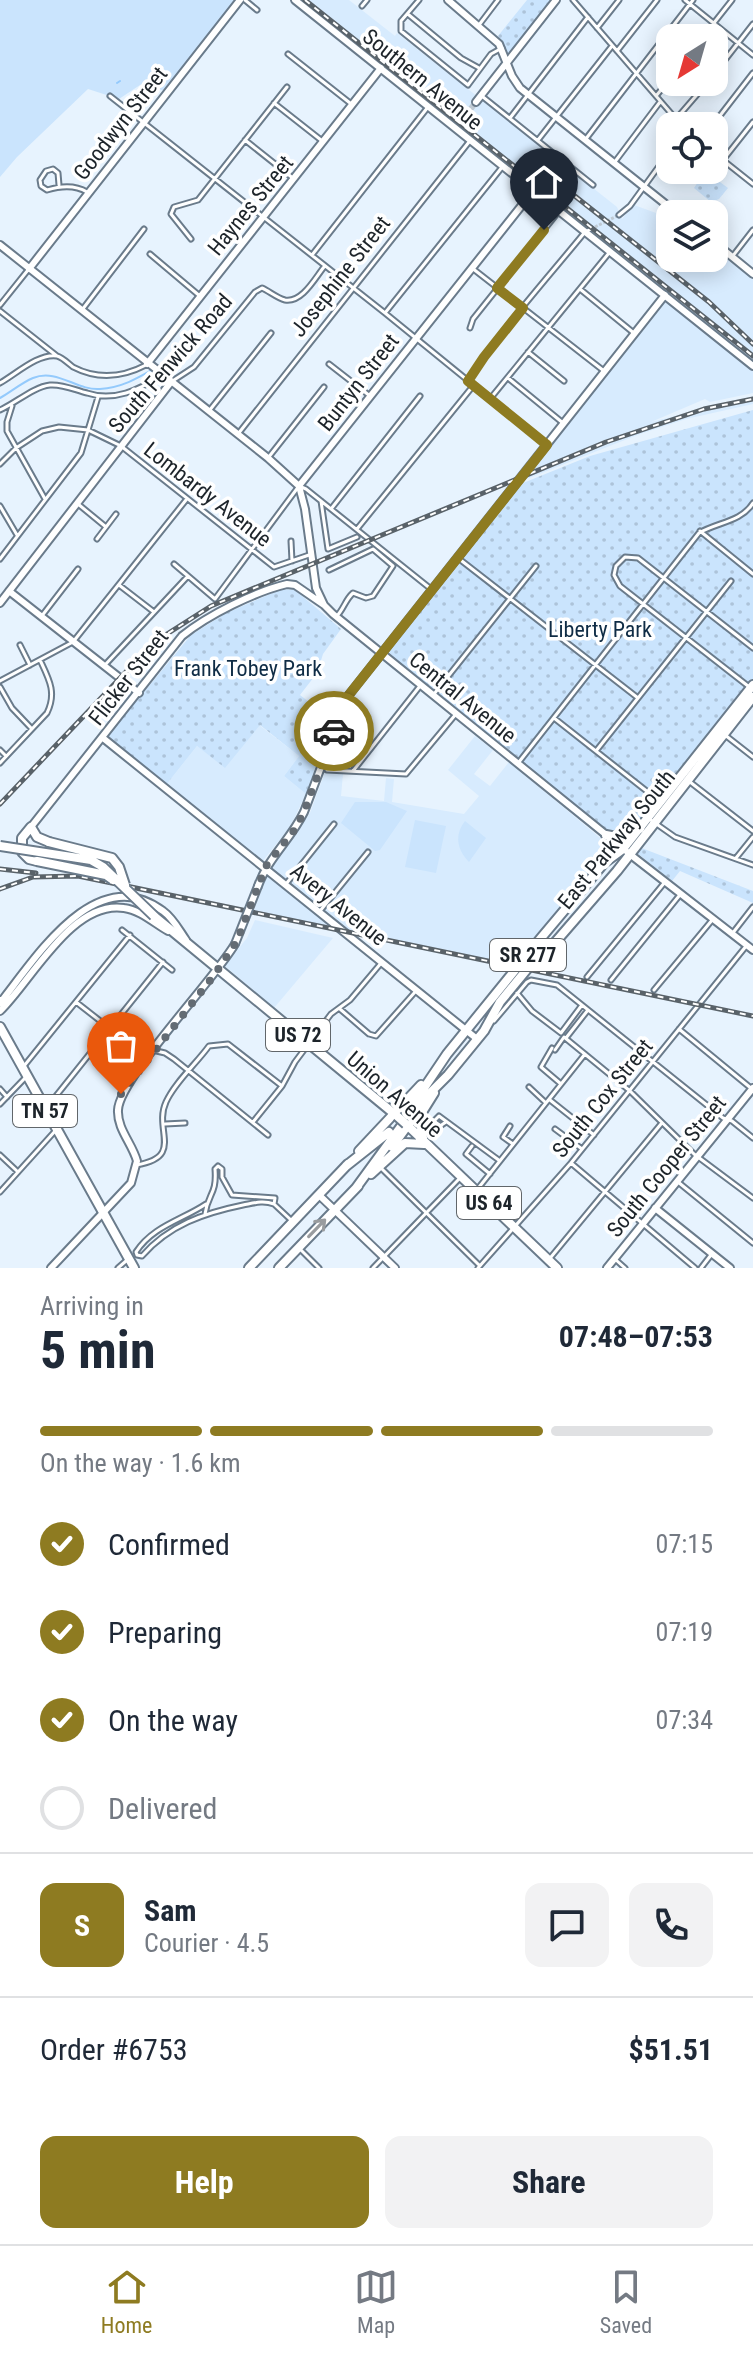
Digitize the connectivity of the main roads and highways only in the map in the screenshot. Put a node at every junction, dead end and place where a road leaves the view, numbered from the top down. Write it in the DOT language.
graph roads {
  1 [pos="243,0"];
  2 [pos="295,0"];
  3 [pos="448,0"];
  4 [pos="556,0"];
  5 [pos="507,62"];
  6 [pos="381,68"];
  7 [pos="479,99"];
  8 [pos="534,190"];
  9 [pos="660,200"];
  10 [pos="0,245"];
  11 [pos="728,254"];
  12 [pos="29,269"];
  13 [pos="753,274"];
  14 [pos="665,295"];
  15 [pos="147,364"];
  16 [pos="753,366"];
  17 [pos="171,382"];
  18 [pos="299,486"];
  19 [pos="9,591"];
  20 [pos="0,603"];
  21 [pos="324,605"];
  22 [pos="381,654"];
  23 [pos="139,693"];
  24 [pos="750,695"];
  25 [pos="103,738"];
  26 [pos="651,820"];
  27 [pos="31,827"];
  28 [pos="635,834"];
  29 [pos="606,835"];
  30 [pos="0,846"];
  31 [pos="626,852"];
  32 [pos="611,858"];
  33 [pos="265,868"];
  34 [pos="127,890"];
  35 [pos="93,909"];
  36 [pos="188,943"];
  37 [pos="750,948"];
  38 [pos="218,968"];
  39 [pos="27,975"];
  40 [pos="0,1002"];
  41 [pos="0,1011"];
  42 [pos="0,1027"];
  43 [pos="466,1030"];
  44 [pos="477,1039"];
  45 [pos="438,1067"];
  46 [pos="448,1075"];
  47 [pos="752,1088"];
  48 [pos="436,1091"];
  49 [pos="374,1097"];
  50 [pos="409,1098"];
  51 [pos="396,1115"];
  52 [pos="407,1125"];
  53 [pos="377,1132"];
  54 [pos="427,1144"];
  55 [pos="346,1166"];
  56 [pos="366,1178"];
  57 [pos="356,1188"];
  58 [pos="319,1195"];
  59 [pos="661,1200"];
  60 [pos="655,1208"];
  61 [pos="335,1210"];
  62 [pos="104,1213"];
  63 [pos="676,1224"];
  64 [pos="51,1268"];
  65 [pos="134,1268"];
  66 [pos="249,1268"];
  67 [pos="279,1268"];
  68 [pos="395,1268"];
  69 [pos="557,1268"];
  70 [pos="607,1268"];
  71 [pos="730,1268"];
  1 -- 12 [label="main road, Goodwyn Street"];
  2 -- 6 [label="main road, Southern Avenue"];
  3 -- 5 [label="main road"];
  4 -- 5 [label="main road"];
  5 -- 7 [label="main road"];
  5 -- 9 [label="main road"];
  6 -- 8 [label="main road, Southern Avenue"];
  6 -- 15 [label="main road, Haynes Street"];
  8 -- 14 [label="main road, Southern Avenue"];
  8 -- 18 [label="main road, Buntyn Street"];
  10 -- 12 [label="main road"];
  11 -- 13 [label="main road"];
  12 -- 15 [label="main road"];
  14 -- 16 [label="main road, Southern Avenue"];
  14 -- 22 [label="main road"];
  15 -- 17 [label="main road"];
  17 -- 18 [label="main road"];
  17 -- 19 [label="main road, South Fenwick Road"];
  18 -- 21 [label="main road, Central Avenue"];
  19 -- 20 [label="main road, South Fenwick Road"];
  19 -- 23 [label="main road"];
  21 -- 22 [label="main road, Central Avenue"];
  21 -- 23 [label="main road, Flicker Street"];
  22 -- 29 [label="main road, Central Avenue"];
  22 -- 33 [label="main road"];
  23 -- 25 [label="main road, Flicker Street"];
  24 -- 26 [label="main road, East Parkway South / SR 277"];
  25 -- 27 [label="main road, Flicker Street"];
  25 -- 33 [label="main road, Avery Avenue"];
  26 -- 28 [label="main road, East Parkway South / SR 277"];
  26 -- 31 [label="main road, East Parkway South / SR 277"];
  27 -- 34 [label="main road, bridge"];
  27 -- 34 [label="main road, bridge"];
  28 -- 29 [label="main road"];
  28 -- 31 [label="main road, East Parkway South / SR 277"];
  29 -- 31 [label="main road, Central Avenue"];
  29 -- 32 [label="main road"];
  30 -- 34 [label="main road, Union Avenue / US 72, bridge"];
  31 -- 32 [label="main road, East Parkway South / SR 277"];
  31 -- 37 [label="main road, Central Avenue"];
  31 -- 44 [label="main road, East Parkway South / SR 277"];
  32 -- 43 [label="main road, East Parkway South / SR 277"];
  33 -- 38 [label="main road, bridge"];
  33 -- 43 [label="main road, Avery Avenue"];
  34 -- 36 [label="main road, Union Avenue / US 72, bridge"];
  35 -- 36 [label="main road"];
  35 -- 36 [label="main road"];
  35 -- 39 [label="main road"];
  36 -- 38 [label="main road, Union Avenue / US 72"];
  38 -- 49 [label="main road, Union Avenue / US 72"];
  38 -- 62 [label="main road"];
  39 -- 40 [label="main road"];
  39 -- 41 [label="main road"];
  42 -- 62 [label="main road, TN 57"];
  43 -- 44 [label="main road, Avery Avenue"];
  43 -- 45 [label="main road, East Parkway South / SR 277"];
  44 -- 46 [label="main road, East Parkway South / SR 277"];
  45 -- 50 [label="main road"];
  45 -- 55 [label="main road, East Parkway South"];
  46 -- 48 [label="main road"];
  46 -- 57 [label="main road, East Parkway South / SR 277"];
  47 -- 59 [label="main road, South Cooper Street"];
  48 -- 52 [label="main road"];
  48 -- 54 [label="main road"];
  49 -- 50 [label="main road"];
  49 -- 51 [label="main road, Union Avenue / US 72"];
  49 -- 53 [label="main road"];
  50 -- 51 [label="main road"];
  51 -- 52 [label="main road, Union Avenue / US 64, bridge"];
  51 -- 53 [label="main road"];
  52 -- 54 [label="main road, Union Avenue / US 64"];
  52 -- 56 [label="main road"];
  53 -- 55 [label="main road"];
  54 -- 56 [label="main road"];
  54 -- 69 [label="main road, Union Avenue / US 64"];
  55 -- 58 [label="main road"];
  56 -- 57 [label="main road"];
  57 -- 61 [label="main road"];
  58 -- 61 [label="main road"];
  58 -- 66 [label="main road"];
  59 -- 60 [label="main road, South Cooper Street"];
  59 -- 63 [label="main road"];
  60 -- 63 [label="main road"];
  60 -- 70 [label="main road, South Cooper Street"];
  67 -- 61 [label="main road, one-way"];
  61 -- 68 [label="main road"];
  62 -- 64 [label="main road"];
  62 -- 65 [label="main road, TN 57"];
  63 -- 71 [label="main road"];
}
